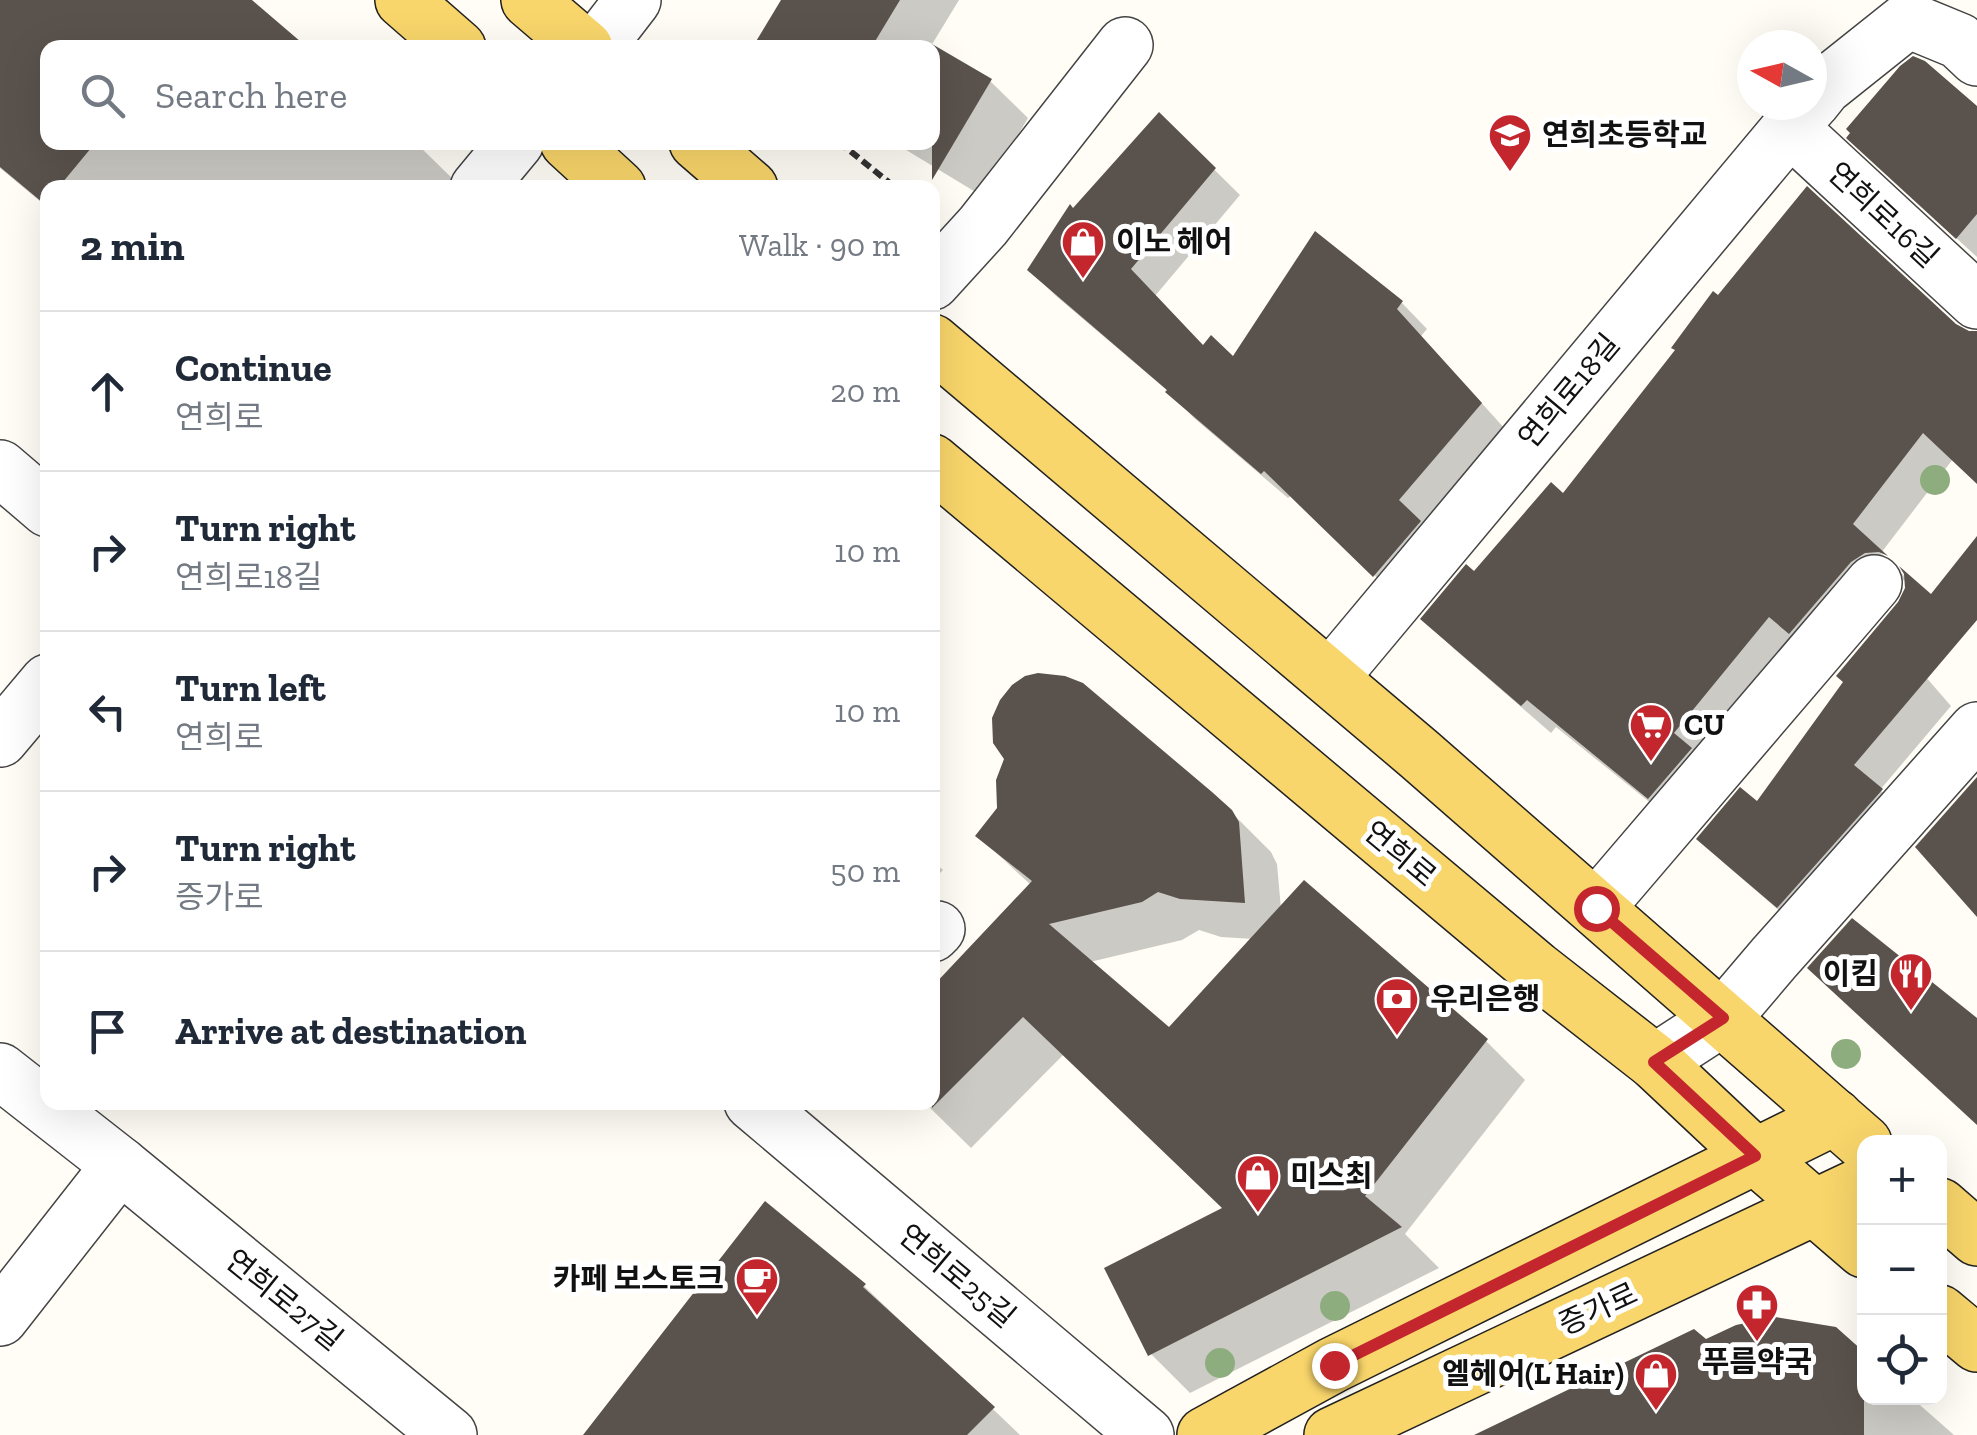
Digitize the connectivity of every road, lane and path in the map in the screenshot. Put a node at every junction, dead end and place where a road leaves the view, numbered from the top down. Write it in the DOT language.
graph roads {
  1 [pos="403,0"];
  2 [pos="528,0"];
  3 [pos="633,0"];
  4 [pos="1898,10"];
  5 [pos="449,40"];
  6 [pos="575,40"];
  7 [pos="602,40"];
  8 [pos="1125,45"];
  9 [pos="1977,58"];
  10 [pos="1827,84"];
  11 [pos="1797,120"];
  12 [pos="1811,120"];
  13 [pos="509,150"];
  14 [pos="577,150"];
  15 [pos="706,150"];
  16 [pos="849,150"];
  17 [pos="485,180"];
  18 [pos="609,180"];
  19 [pos="741,180"];
  20 [pos="886,180"];
  21 [pos="940,273"];
  22 [pos="1977,301"];
  23 [pos="940,349"];
  24 [pos="0,468"];
  25 [pos="940,469"];
  26 [pos="40,502"];
  27 [pos="1874,583"];
  28 [pos="1330,678"];
  29 [pos="40,692"];
  30 [pos="1977,730"];
  31 [pos="0,739"];
  32 [pos="1596,908"];
  33 [pos="1723,1018"];
  34 [pos="1654,1062"];
  35 [pos="0,1071"];
  36 [pos="40,1103"];
  37 [pos="49,1110"];
  38 [pos="771,1110"];
  39 [pos="1850,1130"];
  40 [pos="1755,1156"];
  41 [pos="120,1166"];
  42 [pos="1857,1187"];
  43 [pos="1814,1207"];
  44 [pos="1947,1212"];
  45 [pos="1977,1238"];
  46 [pos="1857,1244"];
  47 [pos="1941,1315"];
  48 [pos="0,1318"];
  49 [pos="1977,1344"];
  50 [pos="450,1435"];
  51 [pos="1146,1435"];
  52 [pos="1205,1435"];
  53 [pos="1332,1435"];
  1 -- 5 [label="main road"];
  2 -- 6 [label="main road"];
  3 -- 7 [label="street"];
  4 -- 9 [label="street, 연희로18길"];
  4 -- 10 [label="street, 연희로18길"];
  8 -- 21 [label="street"];
  11 -- 28 [label="street, 연희로18길"];
  12 -- 22 [label="street, 연희로16길"];
  13 -- 17 [label="street"];
  14 -- 18 [label="main road"];
  15 -- 19 [label="main road"];
  16 -- 20 [label="path"];
  23 -- 28 [label="main road"];
  24 -- 26 [label="street"];
  25 -- 34 [label="main road, 연희로"];
  27 -- 32 [label="street"];
  28 -- 32 [label="main road"];
  29 -- 31 [label="street"];
  30 -- 33 [label="street"];
  32 -- 33 [label="main road"];
  33 -- 34 [label="street"];
  33 -- 39 [label="main road"];
  34 -- 40 [label="main road, 연희로"];
  35 -- 36 [label="street, 연희로27길"];
  37 -- 41 [label="street, 연희로27길"];
  38 -- 51 [label="street, 연희로25길"];
  39 -- 40 [label="main road"];
  40 -- 43 [label="main road, 연희로"];
  40 -- 52 [label="main road"];
  41 -- 48 [label="street"];
  41 -- 50 [label="street, 연희로27길"];
  42 -- 43 [label="main road, 증가로"];
  43 -- 46 [label="main road, 연희로"];
  43 -- 53 [label="main road, 증가로"];
  44 -- 45 [label="main road"];
  47 -- 49 [label="main road"];
}
